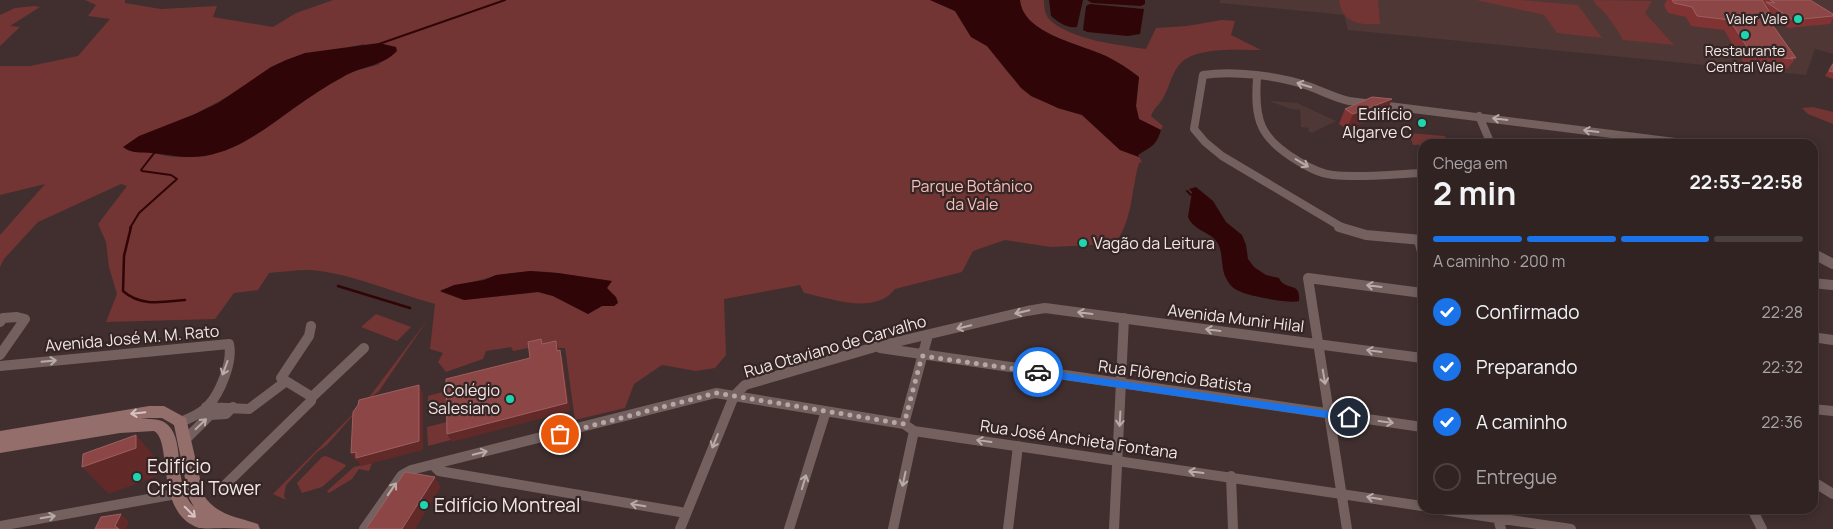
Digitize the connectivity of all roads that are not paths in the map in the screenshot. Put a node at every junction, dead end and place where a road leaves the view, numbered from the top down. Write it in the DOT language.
graph roads {
  1 [pos="1257,78"];
  2 [pos="1479,116"];
  3 [pos="1489,139"];
  4 [pos="1653,139"];
  5 [pos="1418,173"];
  6 [pos="1418,240"];
  7 [pos="1818,256"];
  8 [pos="1833,264"];
  9 [pos="1818,284"];
  10 [pos="1832,285"];
  11 [pos="1418,292"];
  12 [pos="1045,308"];
  13 [pos="1124,318"];
  14 [pos="1,320"];
  15 [pos="311,326"];
  16 [pos="928,335"];
  17 [pos="1818,338"];
  18 [pos="1833,340"];
  19 [pos="1318,344"];
  20 [pos="875,347"];
  21 [pos="364,348"];
  22 [pos="0,355"];
  23 [pos="922,356"];
  24 [pos="1418,357"];
  25 [pos="0,366"];
  26 [pos="285,382"];
  27 [pos="1122,384"];
  28 [pos="734,396"];
  29 [pos="312,397"];
  30 [pos="206,407"];
  31 [pos="233,408"];
  32 [pos="1818,410"];
  33 [pos="826,411"];
  34 [pos="1833,412"];
  35 [pos="1331,415"];
  36 [pos="181,422"];
  37 [pos="904,424"];
  38 [pos="1418,426"];
  39 [pos="914,431"];
  40 [pos="0,437"];
  41 [pos="185,440"];
  42 [pos="1018,446"];
  43 [pos="0,447"];
  44 [pos="1118,462"];
  45 [pos="433,465"];
  46 [pos="1231,476"];
  47 [pos="1818,485"];
  48 [pos="1818,486"];
  49 [pos="1833,488"];
  50 [pos="220,490"];
  51 [pos="1342,493"];
  52 [pos="176,494"];
  53 [pos="1833,494"];
  54 [pos="1418,505"];
  55 [pos="686,513"];
  56 [pos="1467,514"];
  57 [pos="1754,514"];
  58 [pos="1498,519"];
  59 [pos="0,526"];
  60 [pos="210,528"];
  61 [pos="252,529"];
  62 [pos="364,529"];
  63 [pos="680,529"];
  64 [pos="789,529"];
  65 [pos="894,529"];
  66 [pos="1008,529"];
  67 [pos="1114,529"];
  68 [pos="1233,529"];
  69 [pos="1347,529"];
  70 [pos="1571,529"];
  71 [pos="1762,529"];
  2 -- 1 [label="street, one-way"];
  1 -- 5 [label="street, one-way"];
  1 -- 6 [label="street"];
  2 -- 3 [label="street"];
  4 -- 2 [label="street, one-way"];
  7 -- 8 [label="street"];
  9 -- 10 [label="street"];
  11 -- 19 [label="street, one-way"];
  13 -- 12 [label="street, Avenida Munir Hilal, one-way"];
  12 -- 16 [label="street, Rua Otaviano de Carvalho, one-way"];
  19 -- 13 [label="street, Avenida Munir Hilal, one-way"];
  13 -- 27 [label="street"];
  14 -- 22 [label="street"];
  15 -- 26 [label="street"];
  16 -- 20 [label="street, Rua Otaviano de Carvalho"];
  16 -- 23 [label="street"];
  17 -- 18 [label="street"];
  24 -- 19 [label="street, Avenida Munir Hilal, one-way"];
  19 -- 35 [label="street, one-way"];
  20 -- 23 [label="street, Rua Flôrencio Batista"];
  20 -- 28 [label="street, Rua Otaviano de Carvalho"];
  21 -- 29 [label="street"];
  23 -- 27 [label="street, Rua Flôrencio Batista"];
  23 -- 37 [label="street"];
  25 -- 30 [label="street, Avenida José M. M. Rato, one-way"];
  26 -- 29 [label="street"];
  26 -- 31 [label="street"];
  27 -- 35 [label="street, Rua Flôrencio Batista"];
  27 -- 44 [label="street, one-way"];
  28 -- 33 [label="street, Rua José Anchieta Fontana"];
  45 -- 28 [label="street, Rua Otaviano de Carvalho, one-way"];
  28 -- 55 [label="street, one-way"];
  29 -- 50 [label="street"];
  30 -- 31 [label="street"];
  30 -- 36 [label="street, Avenida José M. M. Rato"];
  41 -- 31 [label="street, one-way"];
  32 -- 34 [label="street"];
  33 -- 37 [label="street, Rua José Anchieta Fontana"];
  64 -- 33 [label="street, one-way"];
  35 -- 38 [label="street, Rua Flôrencio Batista, one-way"];
  35 -- 51 [label="street"];
  36 -- 40 [label="street, one-way"];
  36 -- 41 [label="street"];
  37 -- 39 [label="street, Rua José Anchieta Fontana"];
  42 -- 39 [label="street, Rua José Anchieta Fontana, one-way"];
  39 -- 65 [label="street, one-way"];
  41 -- 61 [label="street"];
  42 -- 44 [label="street, Rua José Anchieta Fontana"];
  42 -- 66 [label="street"];
  43 -- 52 [label="street"];
  46 -- 44 [label="street, Rua José Anchieta Fontana, one-way"];
  44 -- 67 [label="street"];
  55 -- 45 [label="street, one-way"];
  62 -- 45 [label="street, Rua Otaviano de Carvalho, one-way"];
  46 -- 51 [label="street, Rua José Anchieta Fontana"];
  46 -- 68 [label="street"];
  47 -- 49 [label="street"];
  48 -- 53 [label="street"];
  54 -- 51 [label="street, Rua José Anchieta Fontana, one-way"];
  51 -- 69 [label="street"];
  59 -- 52 [label="street, one-way"];
  52 -- 60 [label="street, one-way"];
  55 -- 63 [label="street"];
  56 -- 58 [label="street"];
  57 -- 71 [label="street"];
  58 -- 70 [label="street"];
}
